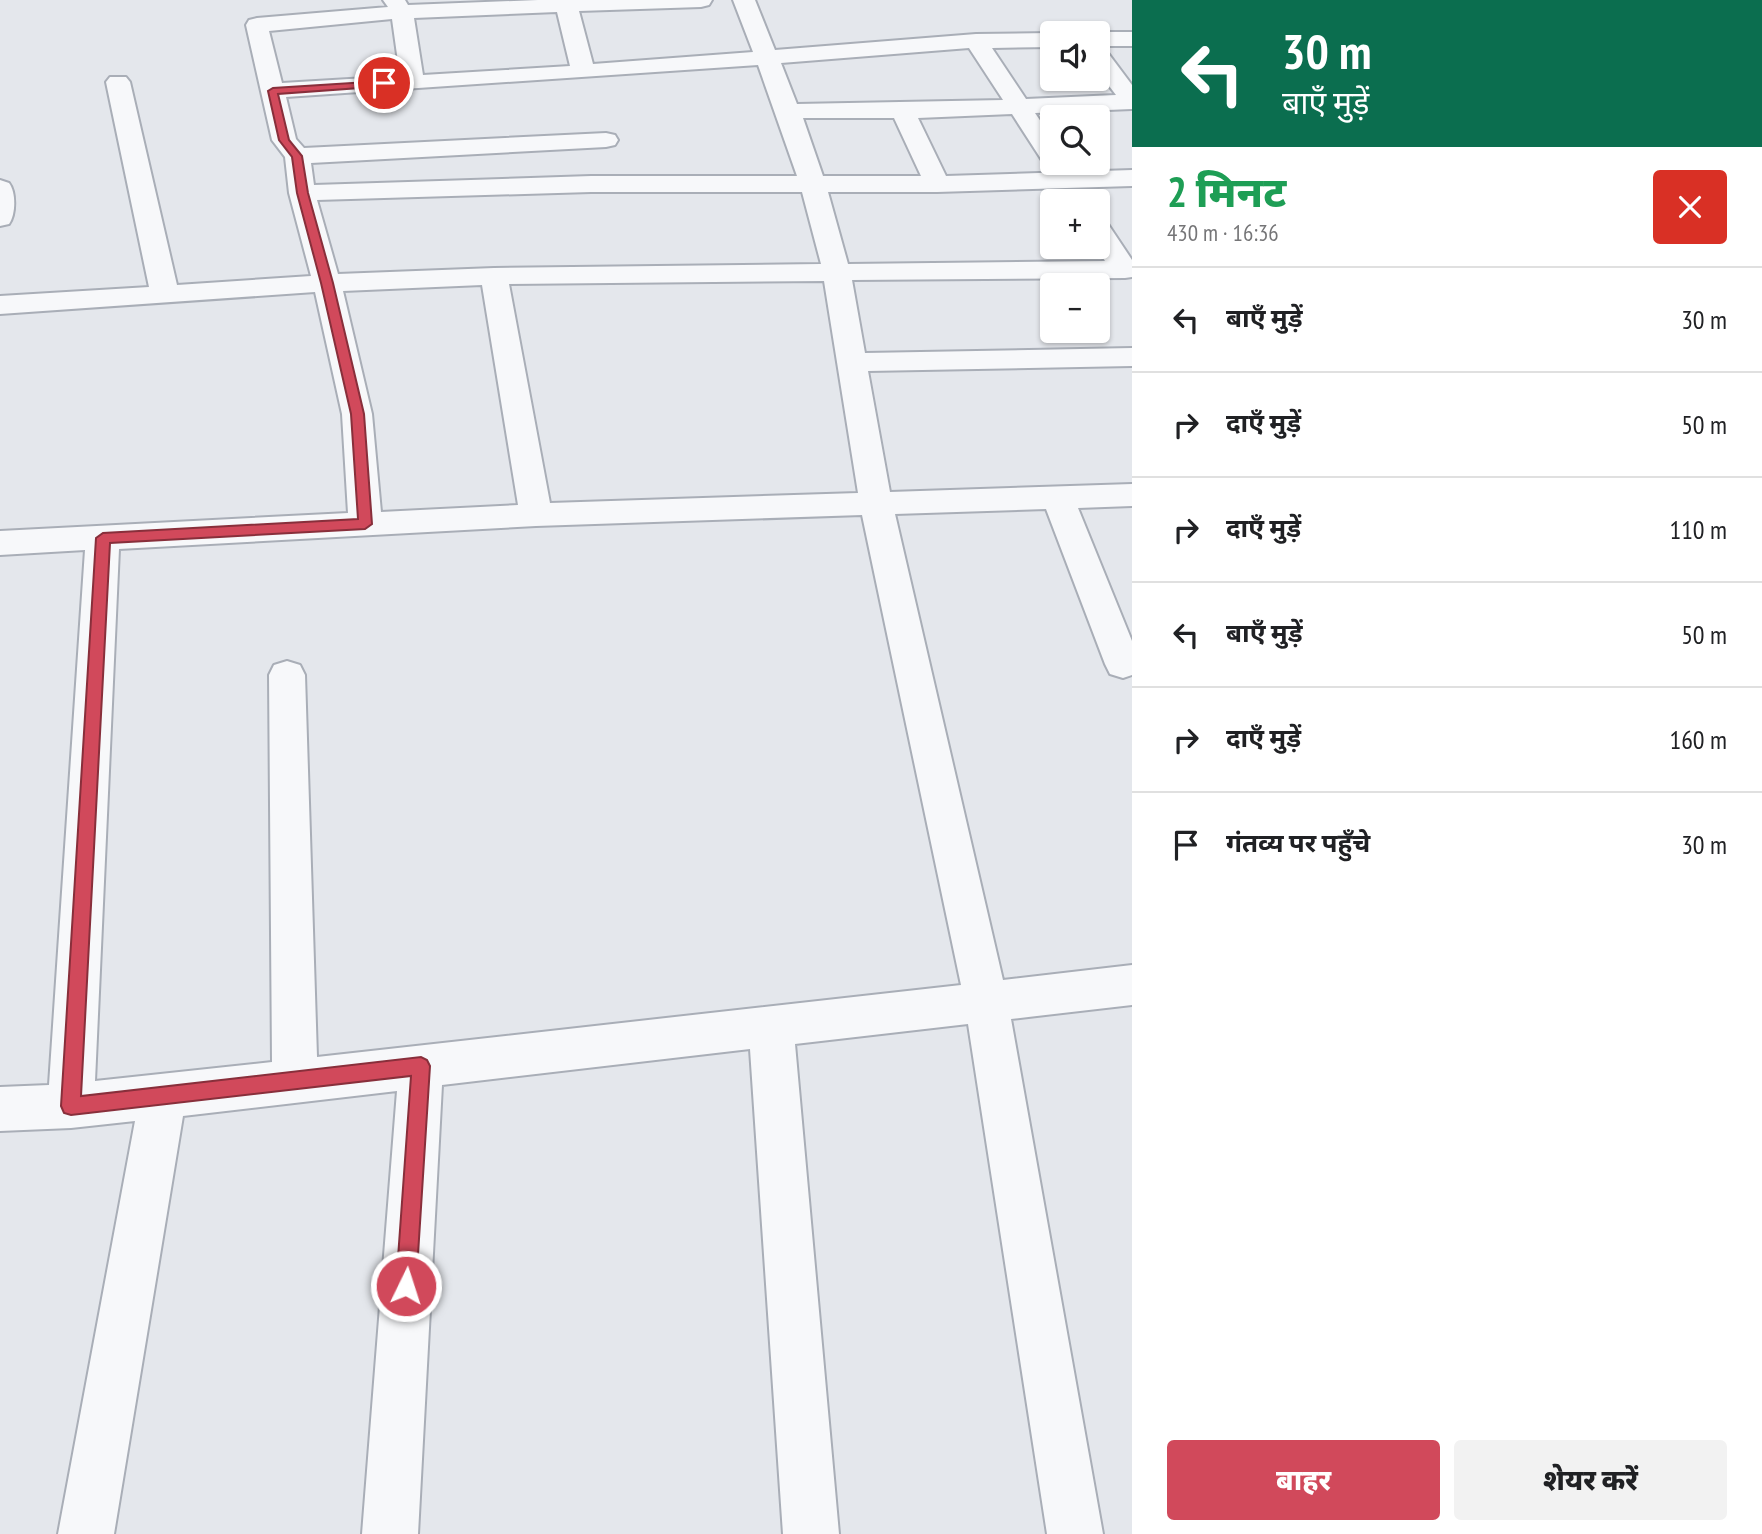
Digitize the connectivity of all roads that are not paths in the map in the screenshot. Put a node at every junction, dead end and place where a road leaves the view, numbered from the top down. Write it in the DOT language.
graph roads {
  1 [pos="701,0"];
  2 [pos="744,0"];
  3 [pos="564,2"];
  4 [pos="398,6"];
  5 [pos="1110,39"];
  6 [pos="1132,39"];
  7 [pos="1040,40"];
  8 [pos="976,41"];
  9 [pos="767,58"];
  10 [pos="583,72"];
  11 [pos="1110,72"];
  12 [pos="412,81"];
  13 [pos="118,82"];
  14 [pos="273,91"];
  15 [pos="1132,102"];
  16 [pos="1019,106"];
  17 [pos="788,111"];
  18 [pos="903,111"];
  19 [pos="1040,139"];
  20 [pos="606,140"];
  21 [pos="297,156"];
  22 [pos="1040,173"];
  23 [pos="1101,175"];
  24 [pos="1132,178"];
  25 [pos="937,184"];
  26 [pos="813,185"];
  27 [pos="0,188"];
  28 [pos="302,193"];
  29 [pos="0,218"];
  30 [pos="1110,244"];
  31 [pos="1129,269"];
  32 [pos="837,274"];
  33 [pos="494,276"];
  34 [pos="327,283"];
  35 [pos="164,294"];
  36 [pos="0,305"];
  37 [pos="1132,357"];
  38 [pos="851,362"];
  39 [pos="1132,495"];
  40 [pos="1058,498"];
  41 [pos="876,505"];
  42 [pos="536,515"];
  43 [pos="365,524"];
  44 [pos="103,538"];
  45 [pos="0,543"];
  46 [pos="1123,664"];
  47 [pos="287,675"];
  48 [pos="1132,985"];
  49 [pos="986,1002"];
  50 [pos="771,1026"];
  51 [pos="421,1066"];
  52 [pos="295,1081"];
  53 [pos="163,1096"];
  54 [pos="71,1106"];
  55 [pos="0,1109"];
  56 [pos="86,1534"];
  57 [pos="390,1534"];
  58 [pos="811,1534"];
  59 [pos="1074,1534"];
  1 -- 3 [label="street"];
  2 -- 9 [label="street"];
  3 -- 4 [label="street"];
  3 -- 10 [label="street"];
  4 -- 12 [label="street"];
  4 -- 14 [label="street"];
  5 -- 6 [label="street"];
  7 -- 8 [label="street"];
  8 -- 9 [label="street"];
  8 -- 16 [label="street"];
  9 -- 10 [label="street"];
  9 -- 17 [label="street"];
  10 -- 12 [label="street"];
  11 -- 15 [label="street"];
  12 -- 14 [label="street"];
  13 -- 35 [label="street"];
  14 -- 21 [label="street"];
  15 -- 16 [label="street"];
  16 -- 18 [label="street"];
  16 -- 19 [label="street"];
  17 -- 18 [label="street"];
  17 -- 26 [label="street"];
  18 -- 25 [label="street"];
  20 -- 21 [label="street"];
  21 -- 28 [label="street"];
  22 -- 25 [label="street"];
  23 -- 24 [label="street"];
  25 -- 26 [label="street"];
  26 -- 28 [label="street"];
  26 -- 32 [label="street"];
  27 -- 29 [label="street"];
  28 -- 34 [label="street"];
  30 -- 31 [label="street"];
  31 -- 32 [label="street"];
  32 -- 33 [label="street"];
  32 -- 38 [label="street"];
  33 -- 34 [label="street"];
  33 -- 42 [label="street"];
  34 -- 35 [label="street"];
  34 -- 43 [label="street"];
  35 -- 36 [label="street"];
  37 -- 38 [label="street"];
  38 -- 41 [label="street"];
  39 -- 40 [label="street"];
  40 -- 41 [label="street"];
  40 -- 46 [label="street"];
  41 -- 42 [label="street"];
  41 -- 49 [label="street"];
  42 -- 43 [label="street"];
  43 -- 44 [label="street"];
  44 -- 45 [label="street"];
  44 -- 54 [label="street"];
  47 -- 52 [label="street"];
  48 -- 49 [label="street"];
  49 -- 50 [label="street"];
  49 -- 59 [label="street"];
  50 -- 51 [label="street"];
  50 -- 58 [label="street"];
  51 -- 52 [label="street"];
  51 -- 57 [label="street"];
  52 -- 53 [label="street"];
  53 -- 54 [label="street"];
  53 -- 56 [label="street"];
  54 -- 55 [label="street"];
}
